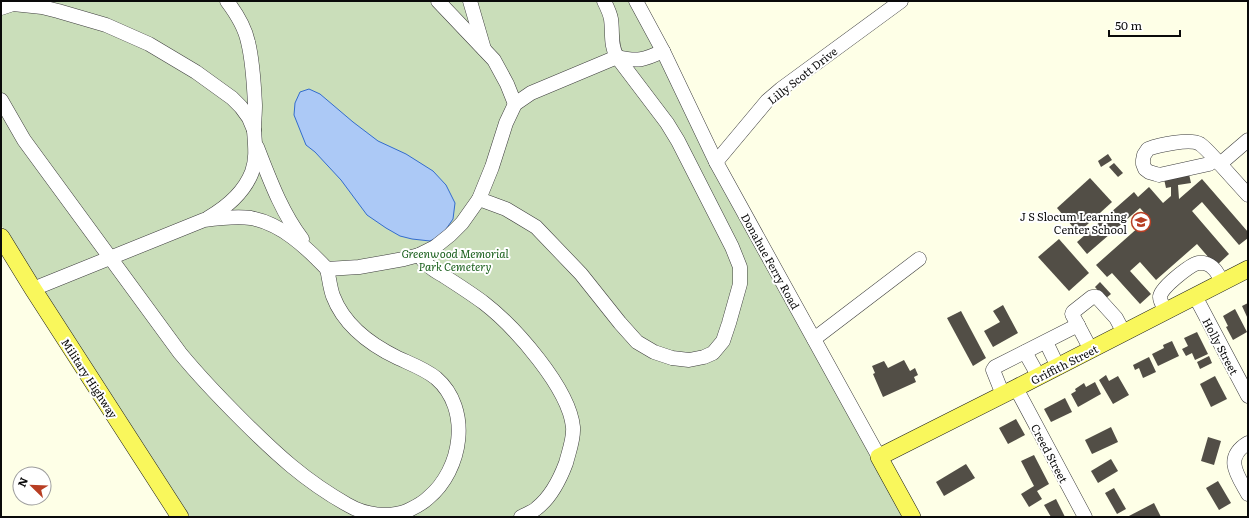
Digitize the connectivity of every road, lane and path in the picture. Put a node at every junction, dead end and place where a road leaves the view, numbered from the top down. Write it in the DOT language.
graph roads {
  1 [pos="227,1"];
  2 [pos="438,1"];
  3 [pos="470,1"];
  4 [pos="604,1"];
  5 [pos="636,1"];
  6 [pos="901,1"];
  7 [pos="6,4"];
  8 [pos="485,51"];
  9 [pos="663,51"];
  10 [pos="617,57"];
  11 [pos="1,100"];
  12 [pos="515,104"];
  13 [pos="255,137"];
  14 [pos="1248,140"];
  15 [pos="716,162"];
  16 [pos="1248,195"];
  17 [pos="479,199"];
  18 [pos="204,220"];
  19 [pos="1,237"];
  20 [pos="312,253"];
  21 [pos="419,255"];
  22 [pos="111,257"];
  23 [pos="919,259"];
  24 [pos="327,269"];
  25 [pos="1248,269"];
  26 [pos="1222,282"];
  27 [pos="33,289"];
  28 [pos="1195,296"];
  29 [pos="1166,311"];
  30 [pos="1078,325"];
  31 [pos="1124,333"];
  32 [pos="814,339"];
  33 [pos="1046,342"];
  34 [pos="1091,350"];
  35 [pos="1025,352"];
  36 [pos="1058,367"];
  37 [pos="1039,377"];
  38 [pos="1009,392"];
  39 [pos="1248,396"];
  40 [pos="1248,443"];
  41 [pos="879,457"];
  42 [pos="1248,494"];
  43 [pos="394,516"];
  44 [pos="180,517"];
  45 [pos="521,517"];
  46 [pos="912,517"];
  47 [pos="1085,517"];
  1 -- 13 [label="street"];
  2 -- 8 [label="street"];
  3 -- 8 [label="street"];
  4 -- 10 [label="street"];
  5 -- 9 [label="street, Donahue Ferry Road"];
  6 -- 15 [label="street, Lilly Scott Drive"];
  7 -- 13 [label="street"];
  8 -- 12 [label="street"];
  9 -- 10 [label="street"];
  9 -- 15 [label="street, Donahue Ferry Road"];
  10 -- 12 [label="street"];
  10 -- 17 [label="street"];
  11 -- 22 [label="street"];
  12 -- 17 [label="street"];
  13 -- 18 [label="street"];
  13 -- 20 [label="street"];
  14 -- 16 [label="street"];
  15 -- 32 [label="street, Donahue Ferry Road"];
  17 -- 21 [label="street"];
  18 -- 20 [label="street"];
  18 -- 22 [label="street"];
  19 -- 27 [label="main road, Military Highway"];
  20 -- 24 [label="street"];
  21 -- 24 [label="street"];
  21 -- 45 [label="street"];
  22 -- 27 [label="street"];
  22 -- 43 [label="street"];
  23 -- 32 [label="street"];
  24 -- 43 [label="street"];
  25 -- 26 [label="main road, Griffith Street"];
  26 -- 28 [label="main road, Griffith Street"];
  26 -- 29 [label="street"];
  27 -- 44 [label="main road, Military Highway"];
  28 -- 29 [label="main road, Griffith Street"];
  28 -- 39 [label="street, Holly Street"];
  29 -- 31 [label="main road, Griffith Street"];
  30 -- 31 [label="street"];
  30 -- 33 [label="street"];
  30 -- 34 [label="street"];
  31 -- 34 [label="main road, Griffith Street"];
  32 -- 41 [label="street, Donahue Ferry Road"];
  33 -- 35 [label="street"];
  33 -- 36 [label="street"];
  34 -- 36 [label="main road, Griffith Street"];
  35 -- 37 [label="street"];
  35 -- 38 [label="street, Creed Street"];
  36 -- 37 [label="main road, Griffith Street"];
  37 -- 38 [label="main road, Griffith Street"];
  38 -- 41 [label="main road, Griffith Street"];
  38 -- 47 [label="street, Creed Street"];
  40 -- 42 [label="street"];
  41 -- 46 [label="main road, Donahue Ferry Road"];
}
